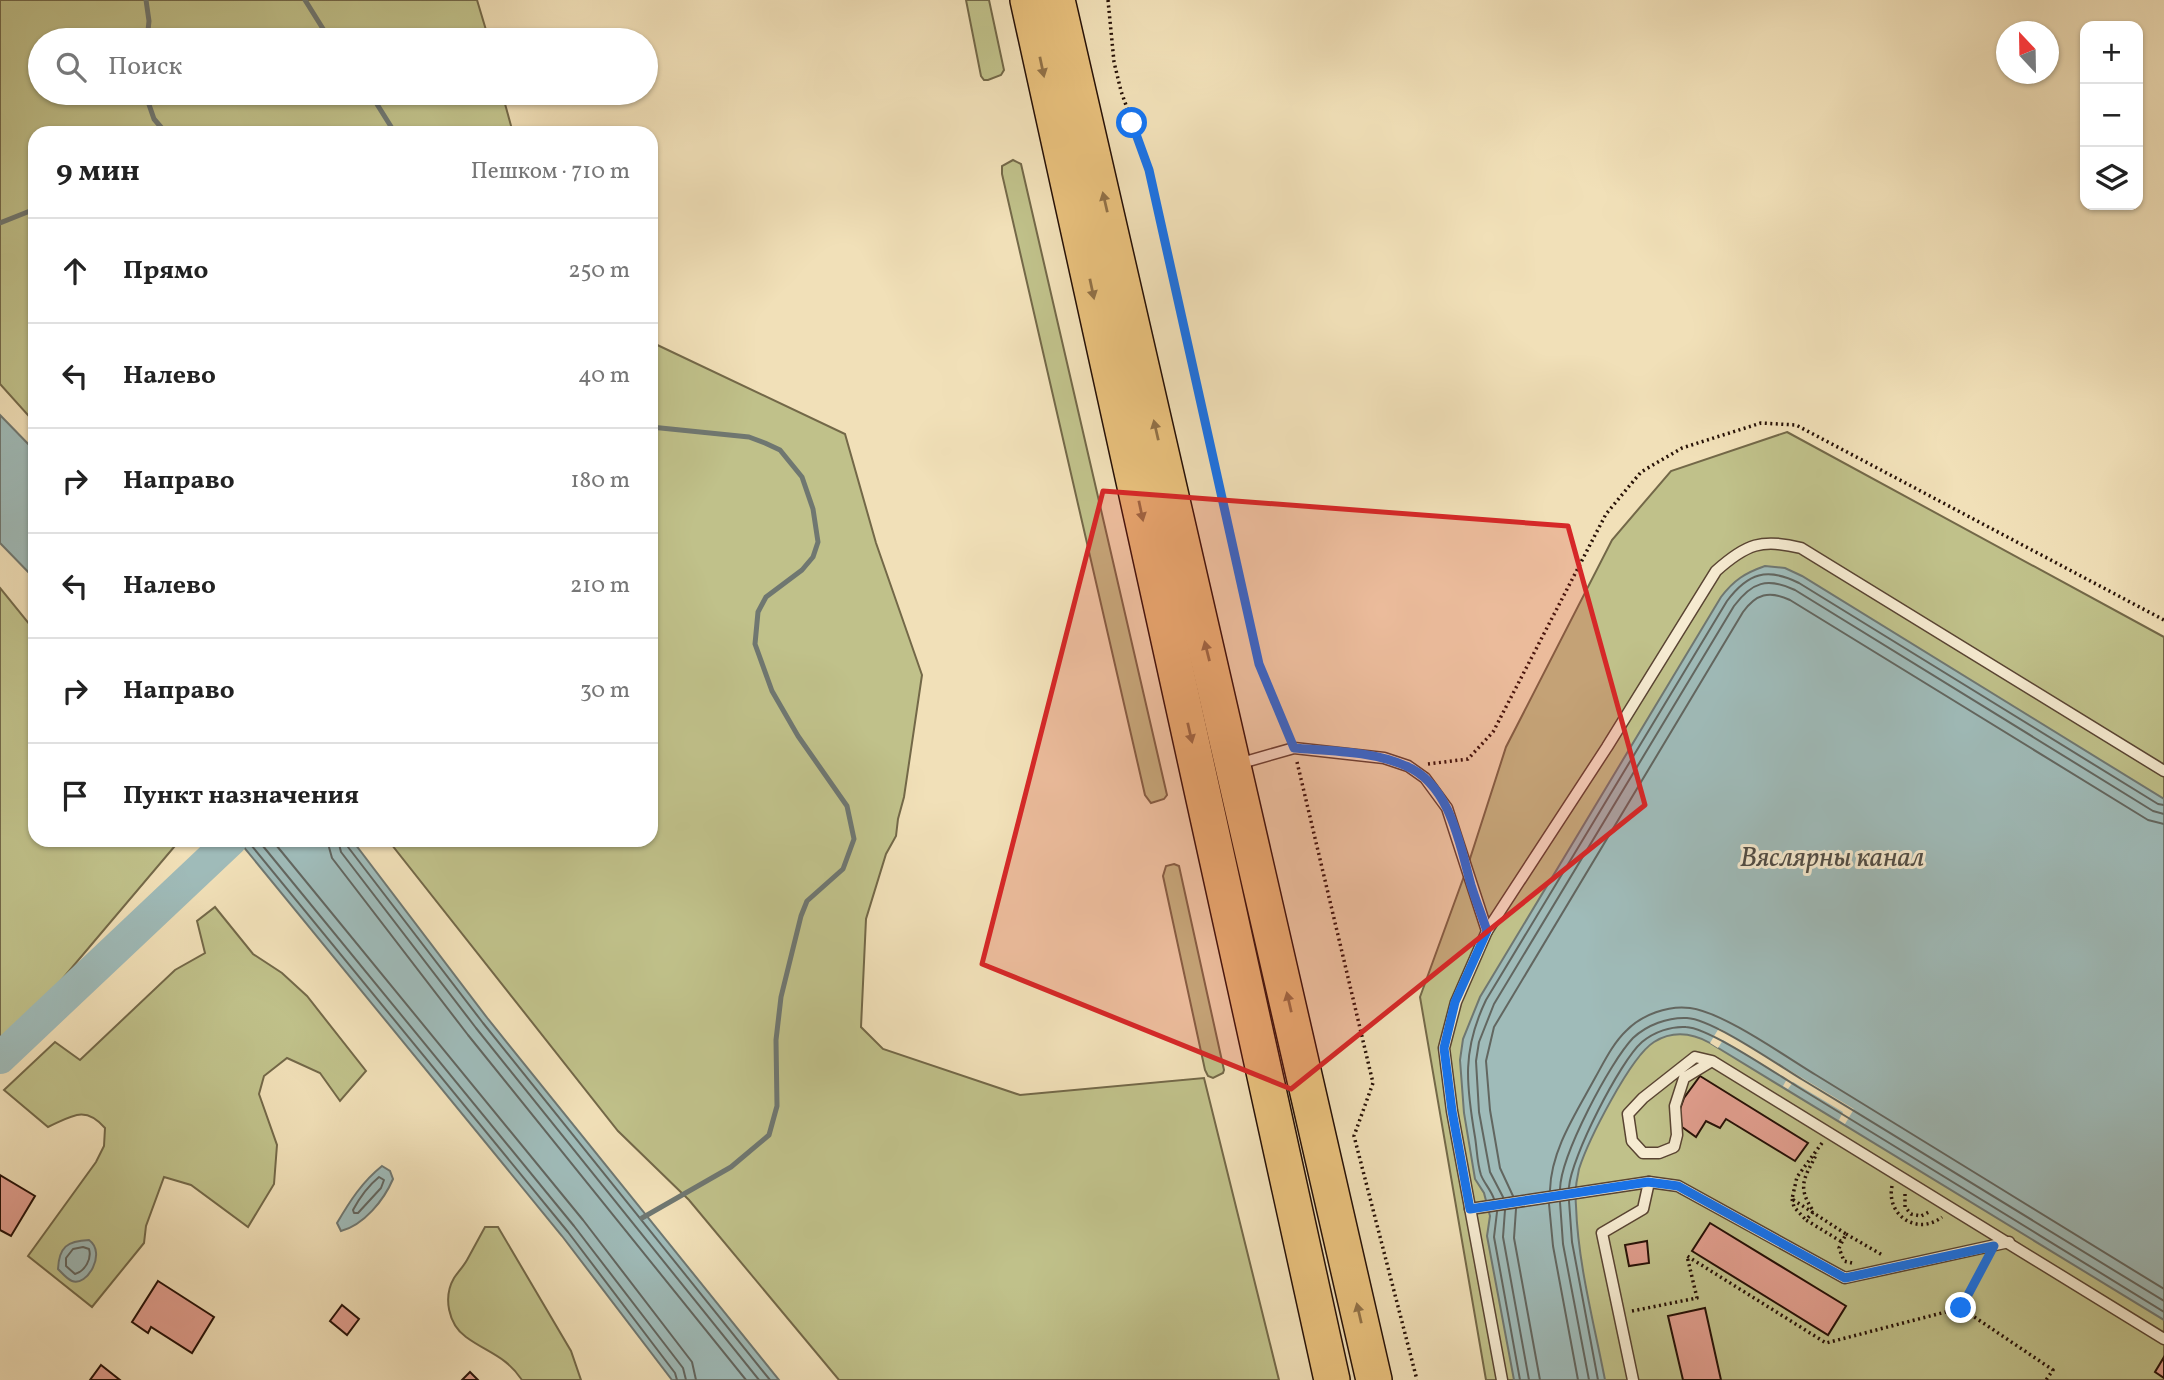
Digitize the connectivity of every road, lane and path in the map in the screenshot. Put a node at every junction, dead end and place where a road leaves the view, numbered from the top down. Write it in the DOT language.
graph roads {
  1 [pos="1028,0"];
  2 [pos="1057,0"];
  3 [pos="1071,0"];
  4 [pos="1108,0"];
  5 [pos="1081,99"];
  6 [pos="1294,748"];
  7 [pos="1234,765"];
  8 [pos="2164,771"];
  9 [pos="1487,931"];
  10 [pos="1713,1061"];
  11 [pos="1648,1182"];
  12 [pos="1906,1192"];
  13 [pos="1915,1197"];
  14 [pos="1792,1199"];
  15 [pos="1924,1203"];
  16 [pos="1473,1209"];
  17 [pos="1813,1212"];
  18 [pos="1945,1215"];
  19 [pos="1807,1220"];
  20 [pos="1846,1234"];
  21 [pos="1842,1242"];
  22 [pos="2009,1242"];
  23 [pos="1994,1246"];
  24 [pos="1875,1259"];
  25 [pos="1857,1264"];
  26 [pos="1961,1308"];
  27 [pos="1619,1314"];
  28 [pos="2164,1339"];
  29 [pos="1332,1380"];
  30 [pos="1374,1380"];
  31 [pos="1417,1380"];
  32 [pos="1502,1380"];
  33 [pos="1633,1380"];
  34 [pos="2046,1380"];
  1 -- 29 [label="highway, one-way"];
  2 -- 5 [label="highway"];
  3 -- 5 [label="highway"];
  4 -- 6 [label="path"];
  7 -- 5 [label="highway, one-way"];
  6 -- 7 [label="lane"];
  6 -- 9 [label="lane"];
  6 -- 31 [label="path"];
  30 -- 7 [label="highway, one-way"];
  8 -- 9 [label="lane"];
  9 -- 16 [label="lane"];
  10 -- 10 [label="lane"];
  10 -- 22 [label="lane"];
  11 -- 16 [label="lane"];
  11 -- 23 [label="lane"];
  11 -- 27 [label="lane"];
  12 -- 13 [label="path"];
  12 -- 15 [label="path"];
  12 -- 18 [label="path"];
  14 -- 17 [label="path"];
  14 -- 17 [label="path"];
  14 -- 19 [label="path"];
  16 -- 32 [label="lane"];
  17 -- 19 [label="path"];
  17 -- 20 [label="path"];
  19 -- 21 [label="path"];
  20 -- 21 [label="path"];
  20 -- 24 [label="path"];
  21 -- 25 [label="path"];
  22 -- 23 [label="lane"];
  22 -- 28 [label="lane"];
  23 -- 26 [label="path"];
  26 -- 27 [label="path"];
  26 -- 34 [label="path"];
  27 -- 33 [label="lane"];
}
